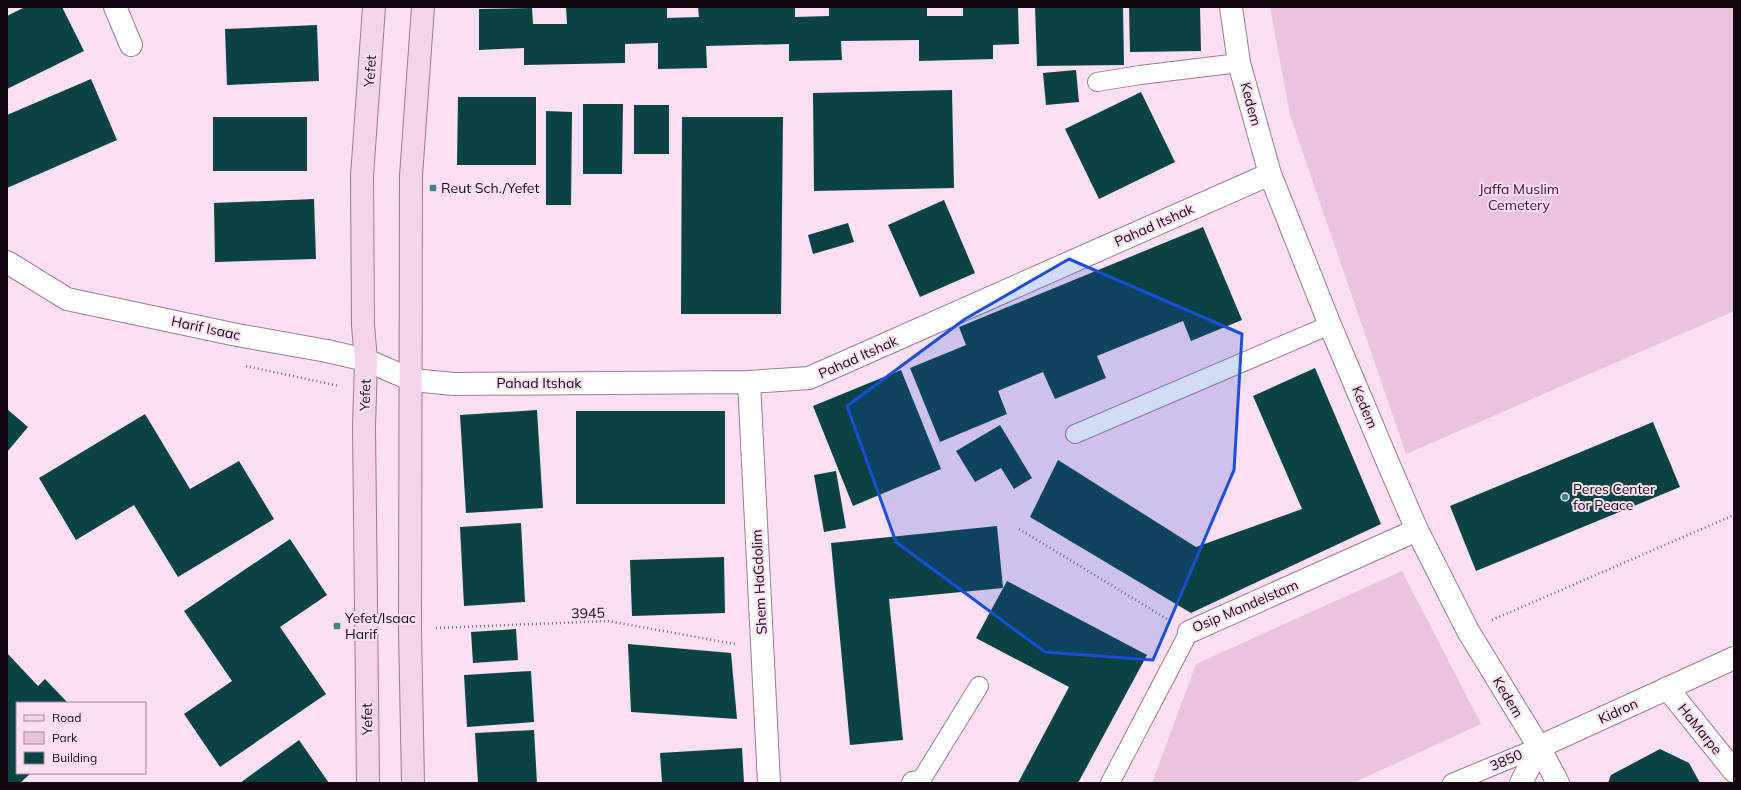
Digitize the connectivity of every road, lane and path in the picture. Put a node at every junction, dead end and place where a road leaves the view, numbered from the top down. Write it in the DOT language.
graph roads {
  1 [pos="115,7"];
  2 [pos="374,7"];
  3 [pos="423,7"];
  4 [pos="1231,7"];
  5 [pos="131,45"];
  6 [pos="1239,63"];
  7 [pos="1097,82"];
  8 [pos="1270,174"];
  9 [pos="7,262"];
  10 [pos="1330,325"];
  11 [pos="366,360"];
  12 [pos="412,380"];
  13 [pos="749,382"];
  14 [pos="1075,434"];
  15 [pos="1734,516"];
  16 [pos="1019,529"];
  17 [pos="1417,530"];
  18 [pos="1516,610"];
  19 [pos="410,630"];
  20 [pos="1189,632"];
  21 [pos="763,649"];
  22 [pos="1734,658"];
  23 [pos="979,686"];
  24 [pos="1667,688"];
  25 [pos="1539,747"];
  26 [pos="1734,771"];
  27 [pos="368,783"];
  28 [pos="413,783"];
  29 [pos="769,783"];
  30 [pos="918,783"];
  31 [pos="1110,783"];
  32 [pos="1452,783"];
  33 [pos="1521,783"];
  34 [pos="1558,783"];
  1 -- 5 [label="street"];
  2 -- 11 [label="street, Yefet"];
  3 -- 12 [label="street"];
  4 -- 6 [label="street, Kedem"];
  6 -- 7 [label="lane"];
  6 -- 8 [label="street, Kedem"];
  8 -- 10 [label="street, Kedem"];
  8 -- 13 [label="street, Pahad Itshak"];
  9 -- 11 [label="street, Harif Isaac"];
  10 -- 14 [label="lane"];
  10 -- 17 [label="street, Kedem"];
  11 -- 12 [label="street, Harif Isaac"];
  11 -- 27 [label="street, Yefet"];
  12 -- 13 [label="street, Pahad Itshak"];
  12 -- 19 [label="street"];
  13 -- 21 [label="street, Shem HaGdolim"];
  15 -- 18 [label="path"];
  16 -- 20 [label="path, Osip Mandelstam"];
  17 -- 20 [label="street, Osip Mandelstam"];
  17 -- 25 [label="street, Kedem"];
  19 -- 21 [label="path, 3945"];
  19 -- 28 [label="street"];
  20 -- 31 [label="lane"];
  21 -- 29 [label="street, Shem HaGdolim"];
  22 -- 24 [label="street, Kidron"];
  23 -- 30 [label="lane"];
  24 -- 25 [label="street, Kidron"];
  24 -- 26 [label="street, HaMarpe"];
  25 -- 32 [label="lane, 3850"];
  25 -- 33 [label="street"];
  25 -- 34 [label="street, Kedem"];
}
